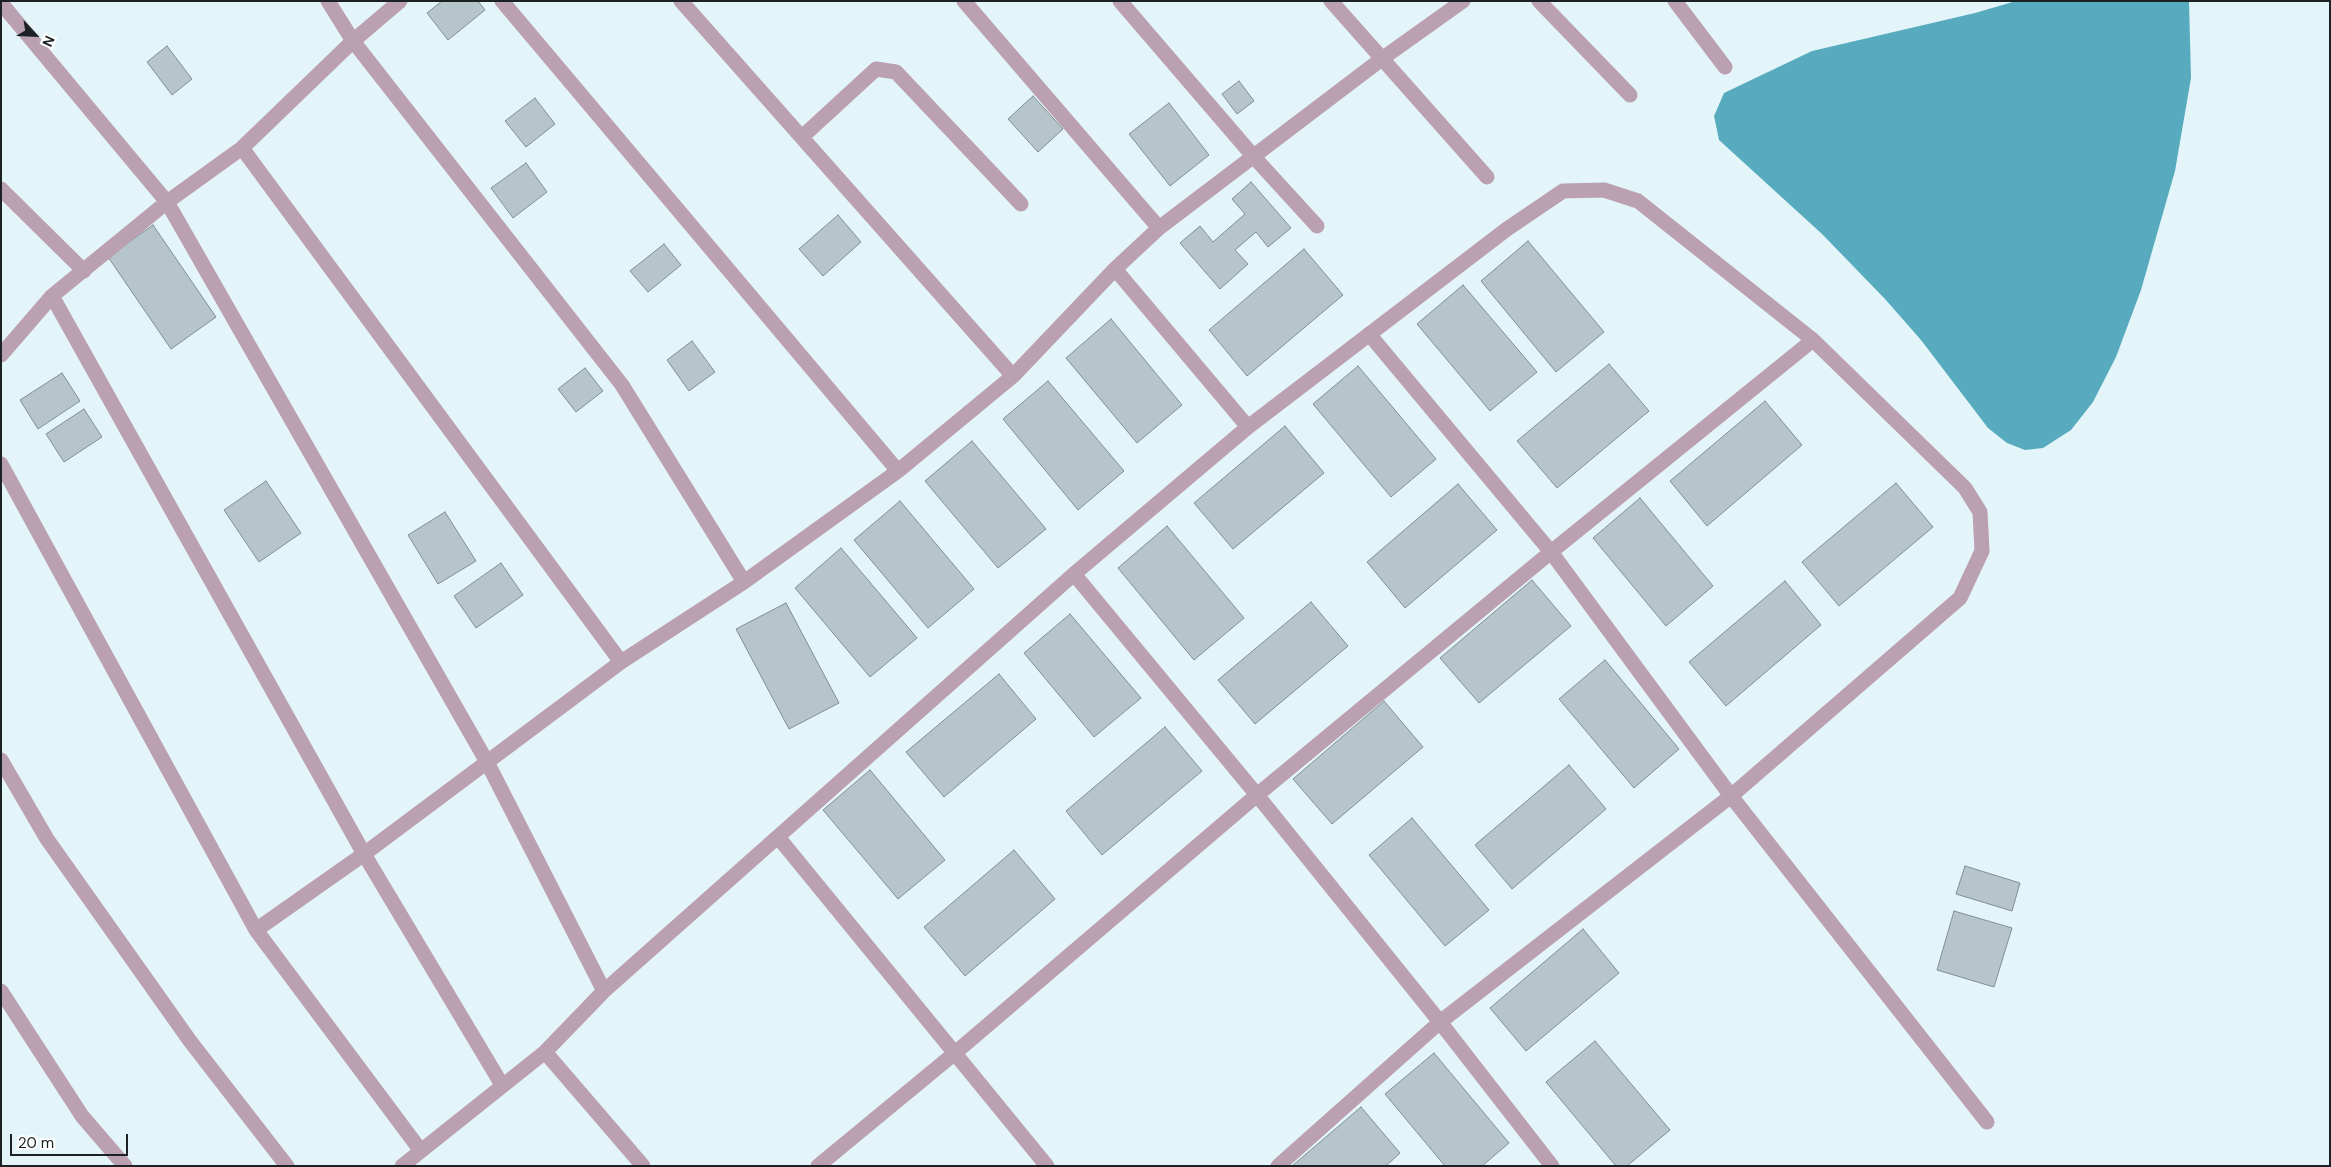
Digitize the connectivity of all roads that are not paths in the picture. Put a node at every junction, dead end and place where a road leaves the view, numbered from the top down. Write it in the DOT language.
graph roads {
  1 [pos="328,1"];
  2 [pos="400,1"];
  3 [pos="502,1"];
  4 [pos="681,1"];
  5 [pos="964,1"];
  6 [pos="1120,1"];
  7 [pos="1330,1"];
  8 [pos="1463,1"];
  9 [pos="1539,1"];
  10 [pos="1675,1"];
  11 [pos="1,3"];
  12 [pos="352,41"];
  13 [pos="1383,58"];
  14 [pos="1725,67"];
  15 [pos="1630,95"];
  16 [pos="802,137"];
  17 [pos="242,148"];
  18 [pos="1254,157"];
  19 [pos="1487,177"];
  20 [pos="1,189"];
  21 [pos="167,202"];
  22 [pos="1021,204"];
  23 [pos="1317,226"];
  24 [pos="1158,228"];
  25 [pos="1115,269"];
  26 [pos="84,271"];
  27 [pos="52,296"];
  28 [pos="1369,334"];
  29 [pos="1813,340"];
  30 [pos="1,355"];
  31 [pos="1014,376"];
  32 [pos="1248,427"];
  33 [pos="1,464"];
  34 [pos="898,471"];
  35 [pos="1551,552"];
  36 [pos="1074,574"];
  37 [pos="744,582"];
  38 [pos="621,662"];
  39 [pos="1,760"];
  40 [pos="487,762"];
  41 [pos="1257,795"];
  42 [pos="1732,796"];
  43 [pos="778,837"];
  44 [pos="364,854"];
  45 [pos="256,930"];
  46 [pos="1,991"];
  47 [pos="604,991"];
  48 [pos="1440,1022"];
  49 [pos="545,1052"];
  50 [pos="955,1052"];
  51 [pos="502,1085"];
  52 [pos="1988,1122"];
  53 [pos="421,1150"];
  54 [pos="125,1166"];
  55 [pos="287,1166"];
  56 [pos="402,1166"];
  57 [pos="643,1166"];
  58 [pos="818,1166"];
  59 [pos="1047,1166"];
  60 [pos="1278,1166"];
  61 [pos="1552,1166"];
  1 -- 12 [label="street"];
  2 -- 12 [label="street"];
  3 -- 34 [label="street"];
  4 -- 16 [label="street"];
  5 -- 24 [label="street"];
  6 -- 18 [label="street"];
  7 -- 13 [label="street"];
  8 -- 13 [label="street"];
  9 -- 15 [label="street"];
  10 -- 14 [label="street"];
  11 -- 21 [label="street"];
  12 -- 17 [label="street"];
  12 -- 37 [label="street"];
  13 -- 18 [label="street"];
  13 -- 19 [label="street"];
  16 -- 22 [label="street"];
  16 -- 31 [label="street"];
  17 -- 21 [label="street"];
  17 -- 38 [label="street"];
  18 -- 23 [label="street"];
  18 -- 24 [label="street"];
  20 -- 26 [label="street"];
  21 -- 26 [label="street"];
  21 -- 40 [label="street"];
  24 -- 25 [label="street"];
  25 -- 31 [label="street"];
  25 -- 32 [label="street"];
  26 -- 27 [label="street"];
  27 -- 30 [label="street"];
  27 -- 44 [label="street"];
  28 -- 29 [label="street"];
  28 -- 32 [label="street"];
  28 -- 35 [label="street"];
  29 -- 35 [label="street"];
  29 -- 42 [label="street"];
  31 -- 34 [label="street"];
  32 -- 36 [label="street"];
  33 -- 45 [label="street"];
  34 -- 37 [label="street"];
  35 -- 41 [label="street"];
  35 -- 42 [label="street"];
  36 -- 41 [label="street"];
  36 -- 43 [label="street"];
  37 -- 38 [label="street"];
  38 -- 40 [label="street"];
  39 -- 55 [label="street"];
  40 -- 44 [label="street"];
  40 -- 47 [label="street"];
  41 -- 48 [label="street"];
  41 -- 50 [label="street"];
  42 -- 48 [label="street"];
  42 -- 52 [label="street"];
  43 -- 47 [label="street"];
  43 -- 50 [label="street"];
  44 -- 45 [label="street"];
  44 -- 51 [label="street"];
  45 -- 53 [label="street"];
  46 -- 54 [label="street"];
  47 -- 49 [label="street"];
  48 -- 60 [label="street"];
  48 -- 61 [label="street"];
  49 -- 51 [label="street"];
  49 -- 57 [label="street"];
  50 -- 58 [label="street"];
  50 -- 59 [label="street"];
  51 -- 53 [label="street"];
  53 -- 56 [label="street"];
}
